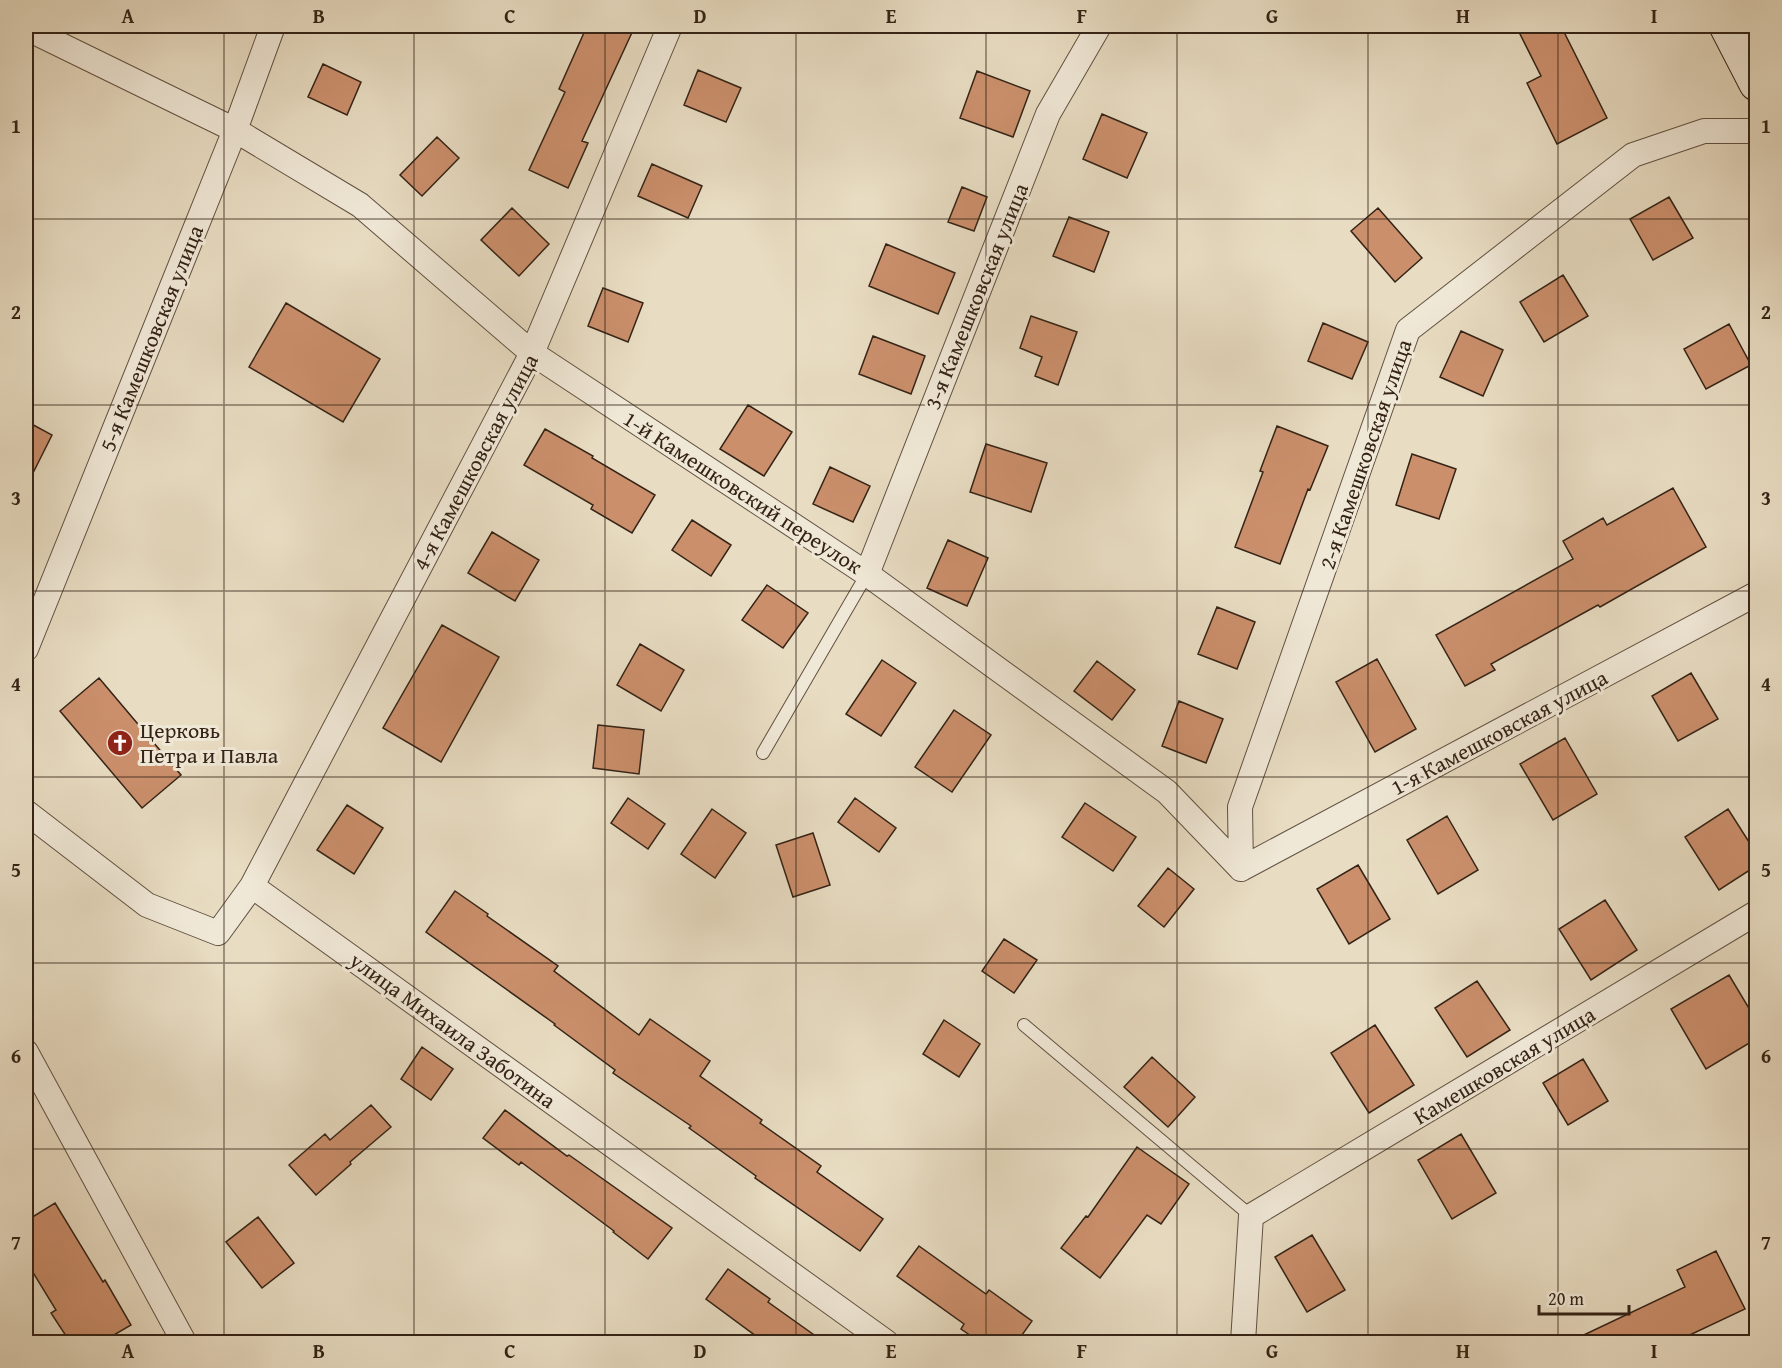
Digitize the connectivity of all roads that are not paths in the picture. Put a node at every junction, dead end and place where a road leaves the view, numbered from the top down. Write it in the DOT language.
graph roads {
  1 [pos="273,26"];
  2 [pos="670,26"];
  3 [pos="1100,26"];
  4 [pos="1726,26"];
  5 [pos="26,28"];
  6 [pos="1756,84"];
  7 [pos="235,130"];
  8 [pos="1756,131"];
  9 [pos="532,353"];
  10 [pos="867,574"];
  11 [pos="1756,594"];
  12 [pos="26,649"];
  13 [pos="763,753"];
  14 [pos="26,812"];
  15 [pos="1241,869"];
  16 [pos="252,886"];
  17 [pos="1756,913"];
  18 [pos="1024,1024"];
  19 [pos="26,1052"];
  20 [pos="1251,1216"];
  21 [pos="184,1342"];
  22 [pos="886,1342"];
  23 [pos="1243,1342"];
  1 -- 7 [label="street, 5-я Камешковская улица"];
  2 -- 9 [label="street, 4-я Камешковская улица"];
  3 -- 10 [label="street, 3-я Камешковская улица"];
  4 -- 6 [label="main road"];
  5 -- 7 [label="street, 1-й Камешковский переулок"];
  7 -- 9 [label="street, 1-й Камешковский переулок"];
  7 -- 12 [label="street, 5-я Камешковская улица"];
  8 -- 15 [label="street, 2-я Камешковская улица"];
  9 -- 10 [label="street, 1-й Камешковский переулок"];
  9 -- 16 [label="street, 4-я Камешковская улица"];
  10 -- 13 [label="lane"];
  10 -- 15 [label="street, 1-й Камешковский переулок"];
  11 -- 15 [label="street, 1-я Камешковская улица"];
  14 -- 16 [label="street"];
  16 -- 22 [label="street, улица Михаила Заботина"];
  17 -- 20 [label="street, Камешковская улица"];
  18 -- 20 [label="lane"];
  19 -- 21 [label="street"];
  20 -- 23 [label="street"];
}
